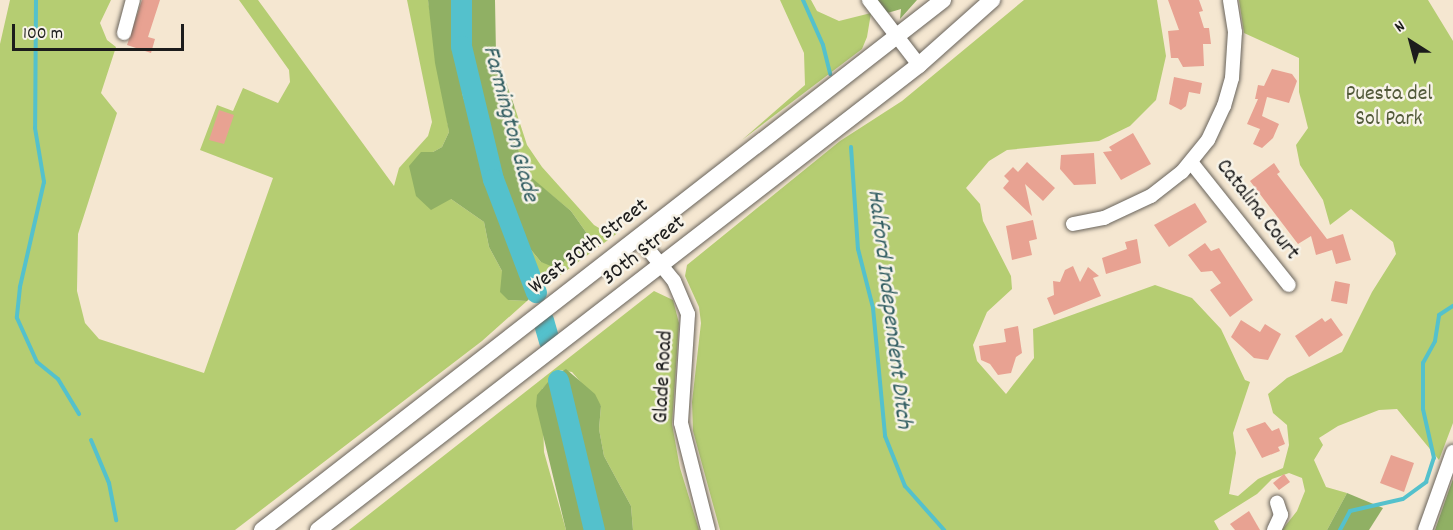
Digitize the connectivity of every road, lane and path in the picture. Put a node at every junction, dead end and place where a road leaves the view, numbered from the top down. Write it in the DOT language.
graph roads {
  1 [pos="133,0"];
  2 [pos="869,0"];
  3 [pos="943,0"];
  4 [pos="992,0"];
  5 [pos="1230,0"];
  6 [pos="124,33"];
  7 [pos="898,39"];
  8 [pos="919,65"];
  9 [pos="1191,162"];
  10 [pos="1073,224"];
  11 [pos="639,238"];
  12 [pos="662,265"];
  13 [pos="1288,285"];
  14 [pos="1453,452"];
  15 [pos="1277,503"];
  16 [pos="262,530"];
  17 [pos="318,530"];
  18 [pos="708,530"];
  19 [pos="1274,530"];
  20 [pos="1425,530"];
  1 -- 6 [label="street"];
  2 -- 7 [label="street"];
  3 -- 7 [label="main road, West 30th Street"];
  4 -- 8 [label="main road, 30th Street"];
  5 -- 9 [label="street"];
  7 -- 8 [label="street"];
  7 -- 11 [label="main road, West 30th Street"];
  8 -- 12 [label="main road, 30th Street"];
  9 -- 10 [label="street"];
  9 -- 13 [label="street, Catalina Court"];
  11 -- 12 [label="street, Glade Road"];
  11 -- 16 [label="main road, West 30th Street"];
  12 -- 17 [label="main road, 30th Street"];
  12 -- 18 [label="street, Glade Road"];
  14 -- 20 [label="street"];
  15 -- 19 [label="street"];
}
